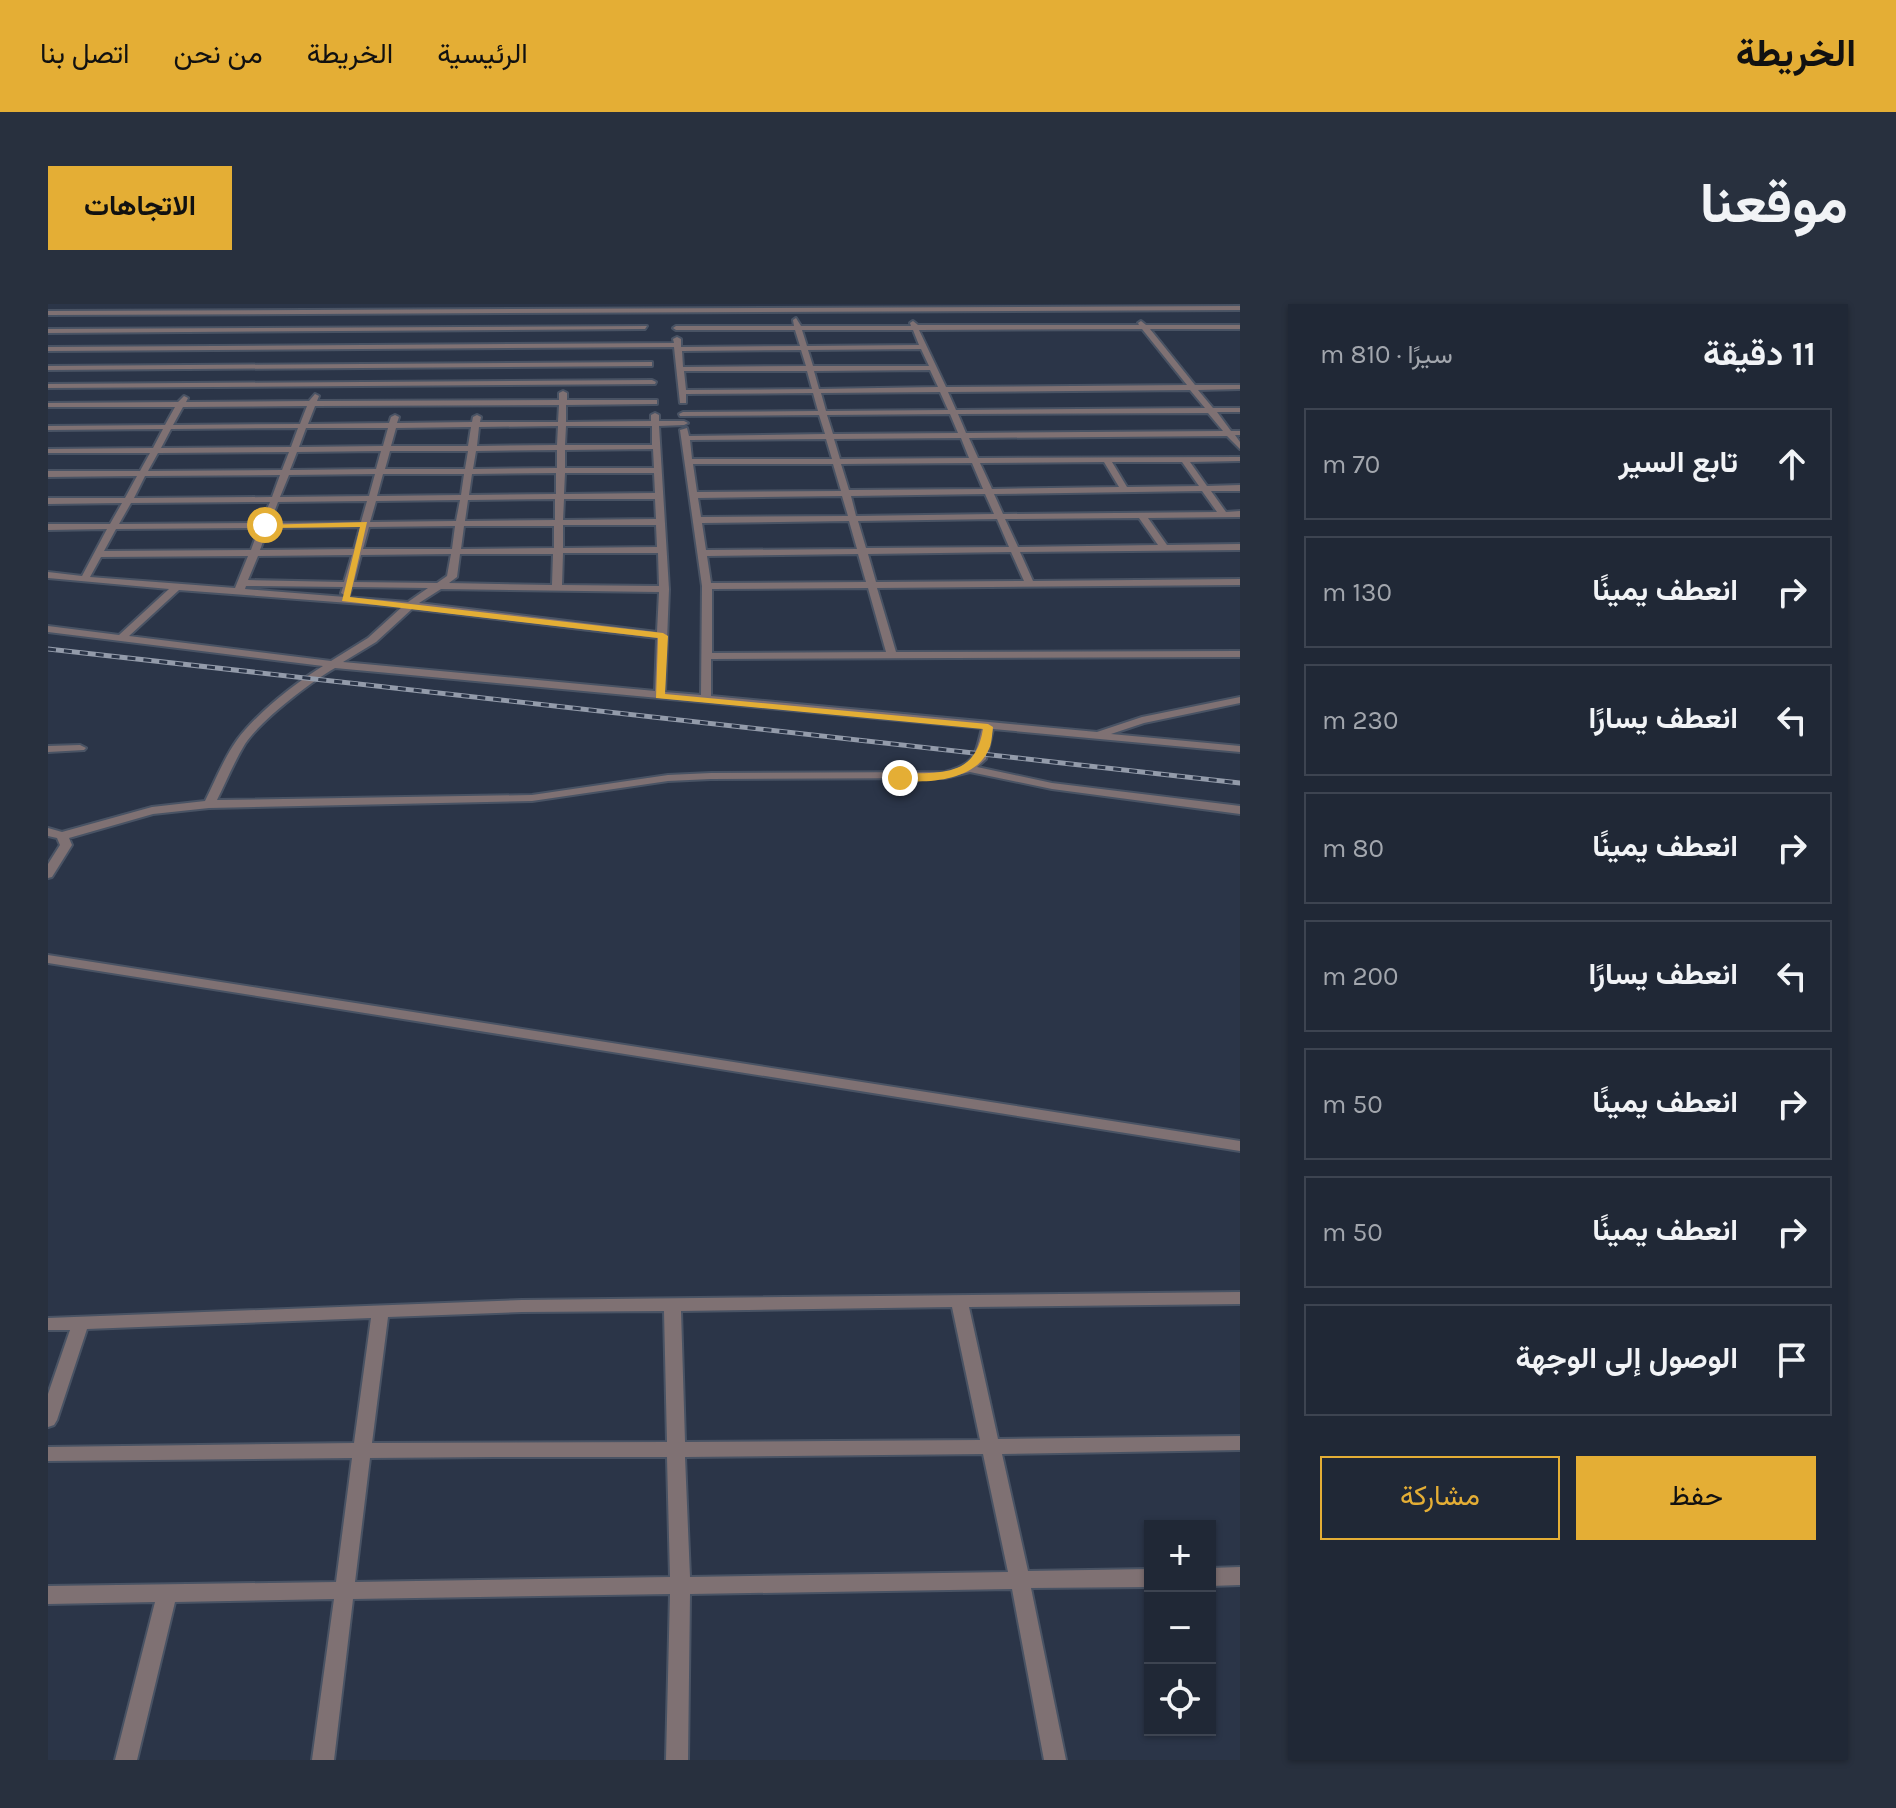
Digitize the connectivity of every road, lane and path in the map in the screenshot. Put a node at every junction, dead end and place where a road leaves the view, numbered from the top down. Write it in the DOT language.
graph roads {
  1 [pos="146,304"];
  2 [pos="1128,306"];
  3 [pos="1240,306"];
  4 [pos="525,307"];
  5 [pos="792,307"];
  6 [pos="849,307"];
  7 [pos="905,307"];
  8 [pos="1058,307"];
  9 [pos="253,308"];
  10 [pos="389,308"];
  11 [pos="641,308"];
  12 [pos="673,308"];
  13 [pos="1018,309"];
  14 [pos="140,312"];
  15 [pos="48,313"];
  16 [pos="645,327"];
  17 [pos="1240,327"];
  18 [pos="524,328"];
  19 [pos="676,328"];
  20 [pos="915,328"];
  21 [pos="1030,328"];
  22 [pos="1145,328"];
  23 [pos="381,329"];
  24 [pos="799,329"];
  25 [pos="127,330"];
  26 [pos="242,330"];
  27 [pos="48,331"];
  28 [pos="648,346"];
  29 [pos="378,347"];
  30 [pos="522,347"];
  31 [pos="676,347"];
  32 [pos="924,347"];
  33 [pos="115,348"];
  34 [pos="233,348"];
  35 [pos="803,348"];
  36 [pos="48,349"];
  37 [pos="649,364"];
  38 [pos="482,365"];
  39 [pos="520,365"];
  40 [pos="563,365"];
  41 [pos="326,366"];
  42 [pos="371,366"];
  43 [pos="407,366"];
  44 [pos="102,367"];
  45 [pos="202,367"];
  46 [pos="225,367"];
  47 [pos="48,368"];
  48 [pos="810,368"];
  49 [pos="934,368"];
  50 [pos="681,369"];
  51 [pos="652,382"];
  52 [pos="563,383"];
  53 [pos="319,384"];
  54 [pos="403,384"];
  55 [pos="481,384"];
  56 [pos="48,386"];
  57 [pos="68,386"];
  58 [pos="91,386"];
  59 [pos="191,386"];
  60 [pos="1191,387"];
  61 [pos="1240,387"];
  62 [pos="944,389"];
  63 [pos="817,390"];
  64 [pos="684,392"];
  65 [pos="654,402"];
  66 [pos="479,403"];
  67 [pos="563,403"];
  68 [pos="312,404"];
  69 [pos="398,404"];
  70 [pos="180,405"];
  71 [pos="50,407"];
  72 [pos="1209,410"];
  73 [pos="1240,410"];
  74 [pos="954,412"];
  75 [pos="823,413"];
  76 [pos="683,419"];
  77 [pos="564,423"];
  78 [pos="655,423"];
  79 [pos="305,425"];
  80 [pos="392,425"];
  81 [pos="477,425"];
  82 [pos="168,426"];
  83 [pos="48,428"];
  84 [pos="1229,433"];
  85 [pos="1240,433"];
  86 [pos="965,435"];
  87 [pos="1008,435"];
  88 [pos="828,436"];
  89 [pos="686,438"];
  90 [pos="563,447"];
  91 [pos="657,447"];
  92 [pos="1240,447"];
  93 [pos="385,448"];
  94 [pos="473,448"];
  95 [pos="296,449"];
  96 [pos="155,450"];
  97 [pos="48,451"];
  98 [pos="1106,459"];
  99 [pos="1184,459"];
  100 [pos="1240,459"];
  101 [pos="974,460"];
  102 [pos="1020,460"];
  103 [pos="689,462"];
  104 [pos="836,462"];
  105 [pos="659,470"];
  106 [pos="562,471"];
  107 [pos="287,472"];
  108 [pos="379,472"];
  109 [pos="470,472"];
  110 [pos="143,473"];
  111 [pos="48,474"];
  112 [pos="1205,488"];
  113 [pos="1240,488"];
  114 [pos="1124,489"];
  115 [pos="988,491"];
  116 [pos="844,492"];
  117 [pos="693,495"];
  118 [pos="660,496"];
  119 [pos="561,497"];
  120 [pos="372,498"];
  121 [pos="464,498"];
  122 [pos="275,500"];
  123 [pos="48,501"];
  124 [pos="129,501"];
  125 [pos="1223,514"];
  126 [pos="1240,514"];
  127 [pos="1142,515"];
  128 [pos="1000,517"];
  129 [pos="853,519"];
  130 [pos="698,520"];
  131 [pos="559,522"];
  132 [pos="661,522"];
  133 [pos="364,524"];
  134 [pos="460,524"];
  135 [pos="265,525"];
  136 [pos="114,526"];
  137 [pos="48,527"];
  138 [pos="1164,547"];
  139 [pos="1240,547"];
  140 [pos="1013,549"];
  141 [pos="661,550"];
  142 [pos="559,551"];
  143 [pos="357,552"];
  144 [pos="457,552"];
  145 [pos="862,552"];
  146 [pos="255,553"];
  147 [pos="703,553"];
  148 [pos="99,554"];
  149 [pos="48,575"];
  150 [pos="84,580"];
  151 [pos="1240,582"];
  152 [pos="348,584"];
  153 [pos="1030,584"];
  154 [pos="439,586"];
  155 [pos="707,586"];
  156 [pos="870,586"];
  157 [pos="557,587"];
  158 [pos="241,588"];
  159 [pos="175,589"];
  160 [pos="664,589"];
  161 [pos="345,599"];
  162 [pos="410,605"];
  163 [pos="48,629"];
  164 [pos="663,636"];
  165 [pos="121,638"];
  166 [pos="1240,654"];
  167 [pos="892,655"];
  168 [pos="709,656"];
  169 [pos="330,664"];
  170 [pos="660,696"];
  171 [pos="706,700"];
  172 [pos="1240,700"];
  173 [pos="988,727"];
  174 [pos="1094,735"];
  175 [pos="80,748"];
  176 [pos="48,749"];
  177 [pos="1240,749"];
  178 [pos="968,768"];
  179 [pos="209,804"];
  180 [pos="1240,810"];
  181 [pos="48,832"];
  182 [pos="62,836"];
  183 [pos="48,874"];
  184 [pos="48,959"];
  185 [pos="1240,1146"];
  186 [pos="1240,1298"];
  187 [pos="959,1301"];
  188 [pos="672,1305"];
  189 [pos="380,1311"];
  190 [pos="81,1323"];
  191 [pos="48,1324"];
  192 [pos="48,1420"];
  193 [pos="1240,1443"];
  194 [pos="991,1449"];
  195 [pos="364,1450"];
  196 [pos="675,1450"];
  197 [pos="48,1454"];
  198 [pos="1240,1576"];
  199 [pos="1216,1577"];
  200 [pos="1144,1578"];
  201 [pos="1020,1580"];
  202 [pos="680,1584"];
  203 [pos="346,1590"];
  204 [pos="167,1593"];
  205 [pos="48,1595"];
  206 [pos="126,1760"];
  207 [pos="323,1760"];
  208 [pos="677,1760"];
  209 [pos="1055,1760"];
  1 -- 14 [label="street"];
  2 -- 3 [label="street"];
  2 -- 8 [label="street"];
  2 -- 22 [label="street"];
  4 -- 10 [label="street"];
  4 -- 11 [label="street"];
  4 -- 18 [label="street"];
  5 -- 6 [label="street"];
  5 -- 12 [label="street"];
  5 -- 24 [label="street"];
  6 -- 7 [label="street"];
  7 -- 13 [label="street"];
  7 -- 20 [label="street"];
  8 -- 13 [label="street"];
  9 -- 10 [label="street"];
  9 -- 14 [label="street"];
  9 -- 26 [label="street"];
  10 -- 23 [label="street"];
  11 -- 12 [label="street"];
  11 -- 16 [label="street"];
  12 -- 19 [label="street"];
  13 -- 21 [label="street"];
  14 -- 15 [label="street"];
  14 -- 25 [label="street"];
  16 -- 18 [label="street"];
  16 -- 28 [label="street"];
  17 -- 22 [label="street"];
  18 -- 23 [label="street"];
  18 -- 30 [label="street"];
  19 -- 24 [label="street"];
  19 -- 31 [label="street"];
  20 -- 21 [label="street"];
  20 -- 24 [label="street"];
  20 -- 32 [label="street"];
  21 -- 22 [label="street"];
  22 -- 60 [label="street"];
  23 -- 26 [label="street"];
  23 -- 29 [label="street"];
  24 -- 35 [label="street"];
  25 -- 26 [label="street"];
  25 -- 27 [label="street"];
  25 -- 33 [label="street"];
  26 -- 34 [label="street"];
  28 -- 30 [label="street"];
  28 -- 31 [label="street"];
  28 -- 37 [label="street"];
  29 -- 30 [label="street"];
  29 -- 34 [label="street"];
  29 -- 42 [label="street"];
  30 -- 39 [label="street"];
  31 -- 35 [label="street"];
  31 -- 50 [label="street"];
  32 -- 35 [label="street"];
  32 -- 49 [label="street"];
  33 -- 34 [label="street"];
  33 -- 36 [label="street"];
  33 -- 44 [label="street"];
  34 -- 46 [label="street"];
  35 -- 48 [label="street"];
  37 -- 40 [label="street"];
  37 -- 51 [label="street"];
  38 -- 39 [label="street"];
  38 -- 43 [label="street"];
  38 -- 55 [label="street"];
  39 -- 40 [label="street"];
  40 -- 52 [label="street"];
  41 -- 42 [label="street"];
  41 -- 46 [label="street"];
  41 -- 53 [label="street"];
  42 -- 43 [label="street"];
  43 -- 54 [label="street"];
  44 -- 45 [label="street"];
  44 -- 47 [label="street"];
  44 -- 58 [label="street"];
  45 -- 46 [label="street"];
  45 -- 59 [label="street"];
  48 -- 49 [label="street"];
  48 -- 50 [label="street"];
  48 -- 63 [label="street"];
  49 -- 62 [label="street"];
  50 -- 64 [label="street"];
  51 -- 52 [label="street"];
  51 -- 65 [label="street"];
  52 -- 55 [label="street"];
  52 -- 67 [label="street"];
  53 -- 54 [label="street"];
  53 -- 59 [label="street"];
  53 -- 68 [label="street"];
  54 -- 55 [label="street"];
  54 -- 69 [label="street"];
  55 -- 66 [label="street"];
  56 -- 57 [label="street"];
  57 -- 58 [label="street"];
  57 -- 71 [label="street"];
  58 -- 59 [label="street"];
  59 -- 70 [label="street"];
  60 -- 61 [label="street"];
  60 -- 62 [label="street"];
  60 -- 72 [label="street"];
  62 -- 63 [label="street"];
  62 -- 74 [label="street"];
  63 -- 64 [label="street"];
  63 -- 75 [label="street"];
  64 -- 76 [label="street"];
  65 -- 67 [label="street"];
  65 -- 78 [label="street"];
  66 -- 67 [label="street"];
  66 -- 69 [label="street"];
  66 -- 81 [label="street"];
  67 -- 77 [label="street"];
  68 -- 69 [label="street"];
  68 -- 70 [label="street"];
  68 -- 79 [label="street"];
  69 -- 80 [label="street"];
  70 -- 71 [label="street"];
  70 -- 82 [label="street"];
  72 -- 73 [label="street"];
  72 -- 74 [label="street"];
  72 -- 84 [label="street"];
  74 -- 75 [label="street"];
  74 -- 86 [label="street"];
  75 -- 76 [label="street"];
  75 -- 88 [label="street"];
  76 -- 78 [label="street"];
  76 -- 89 [label="street"];
  77 -- 78 [label="street"];
  77 -- 81 [label="street"];
  77 -- 90 [label="street"];
  78 -- 91 [label="street"];
  79 -- 80 [label="street"];
  79 -- 82 [label="street"];
  79 -- 95 [label="street"];
  80 -- 81 [label="street"];
  80 -- 93 [label="street"];
  81 -- 94 [label="street"];
  82 -- 83 [label="street"];
  82 -- 96 [label="street"];
  84 -- 85 [label="street"];
  84 -- 87 [label="street"];
  84 -- 92 [label="street"];
  86 -- 87 [label="street"];
  86 -- 88 [label="street"];
  86 -- 101 [label="street"];
  87 -- 102 [label="street"];
  88 -- 89 [label="street"];
  88 -- 104 [label="street"];
  89 -- 103 [label="street"];
  90 -- 91 [label="street"];
  90 -- 94 [label="street"];
  90 -- 106 [label="street"];
  91 -- 105 [label="street"];
  93 -- 94 [label="street"];
  93 -- 95 [label="street"];
  93 -- 108 [label="street"];
  94 -- 109 [label="street"];
  95 -- 96 [label="street"];
  95 -- 107 [label="street"];
  96 -- 97 [label="street"];
  96 -- 110 [label="street"];
  98 -- 99 [label="street"];
  98 -- 102 [label="street"];
  98 -- 114 [label="street"];
  99 -- 100 [label="street"];
  99 -- 112 [label="street"];
  101 -- 102 [label="street"];
  101 -- 104 [label="street"];
  101 -- 115 [label="street"];
  103 -- 104 [label="street"];
  103 -- 117 [label="street"];
  104 -- 116 [label="street"];
  105 -- 106 [label="street"];
  105 -- 118 [label="street"];
  106 -- 109 [label="street"];
  106 -- 119 [label="street"];
  107 -- 108 [label="street"];
  107 -- 110 [label="street"];
  107 -- 122 [label="street"];
  108 -- 109 [label="street"];
  108 -- 120 [label="street"];
  109 -- 121 [label="street"];
  110 -- 111 [label="street"];
  110 -- 124 [label="street"];
  112 -- 113 [label="street"];
  112 -- 114 [label="street"];
  112 -- 125 [label="street"];
  114 -- 115 [label="street"];
  115 -- 116 [label="street"];
  115 -- 128 [label="street"];
  116 -- 117 [label="street"];
  116 -- 129 [label="street"];
  117 -- 130 [label="street"];
  118 -- 119 [label="street"];
  118 -- 132 [label="street"];
  119 -- 121 [label="street"];
  119 -- 131 [label="street"];
  120 -- 121 [label="street"];
  120 -- 122 [label="street"];
  120 -- 133 [label="street"];
  121 -- 134 [label="street"];
  122 -- 124 [label="street"];
  122 -- 135 [label="street"];
  123 -- 124 [label="street"];
  124 -- 136 [label="street"];
  125 -- 126 [label="street"];
  125 -- 127 [label="street"];
  127 -- 128 [label="street"];
  127 -- 138 [label="street"];
  128 -- 129 [label="street"];
  128 -- 140 [label="street"];
  129 -- 130 [label="street"];
  129 -- 145 [label="street"];
  130 -- 147 [label="street"];
  131 -- 132 [label="street"];
  131 -- 134 [label="street"];
  131 -- 142 [label="street"];
  132 -- 141 [label="street"];
  133 -- 134 [label="street"];
  133 -- 135 [label="street"];
  133 -- 143 [label="street"];
  134 -- 144 [label="street"];
  135 -- 136 [label="street"];
  135 -- 146 [label="street"];
  136 -- 137 [label="street"];
  136 -- 148 [label="street"];
  138 -- 139 [label="street"];
  138 -- 140 [label="street"];
  140 -- 145 [label="street"];
  140 -- 153 [label="street"];
  141 -- 142 [label="street"];
  141 -- 160 [label="street"];
  142 -- 144 [label="street"];
  142 -- 157 [label="street"];
  143 -- 144 [label="street"];
  143 -- 146 [label="street"];
  143 -- 152 [label="street"];
  144 -- 154 [label="street"];
  145 -- 147 [label="street"];
  145 -- 156 [label="street"];
  146 -- 148 [label="street"];
  146 -- 158 [label="street"];
  147 -- 155 [label="street"];
  148 -- 150 [label="street"];
  149 -- 150 [label="street"];
  150 -- 159 [label="street"];
  151 -- 153 [label="street"];
  152 -- 154 [label="street"];
  152 -- 158 [label="street"];
  152 -- 161 [label="street"];
  153 -- 156 [label="street"];
  154 -- 157 [label="street"];
  154 -- 162 [label="street"];
  155 -- 156 [label="street"];
  155 -- 168 [label="street"];
  156 -- 167 [label="street"];
  157 -- 160 [label="street"];
  158 -- 159 [label="street"];
  158 -- 161 [label="street"];
  159 -- 165 [label="street"];
  160 -- 164 [label="street"];
  161 -- 162 [label="street"];
  162 -- 164 [label="street"];
  162 -- 169 [label="street"];
  163 -- 165 [label="street"];
  164 -- 170 [label="street"];
  165 -- 169 [label="street"];
  166 -- 167 [label="street"];
  167 -- 168 [label="street"];
  168 -- 171 [label="street"];
  169 -- 170 [label="street"];
  169 -- 179 [label="street"];
  170 -- 171 [label="street"];
  171 -- 173 [label="street"];
  172 -- 174 [label="street"];
  173 -- 174 [label="street"];
  173 -- 178 [label="street"];
  174 -- 177 [label="street"];
  175 -- 176 [label="street"];
  178 -- 179 [label="street"];
  178 -- 180 [label="street"];
  179 -- 182 [label="street"];
  181 -- 182 [label="street"];
  182 -- 183 [label="street"];
  184 -- 185 [label="street"];
  186 -- 187 [label="street"];
  187 -- 188 [label="street"];
  187 -- 194 [label="street"];
  188 -- 189 [label="street"];
  188 -- 196 [label="street"];
  189 -- 190 [label="street"];
  189 -- 195 [label="street"];
  190 -- 191 [label="street"];
  190 -- 192 [label="street"];
  193 -- 194 [label="street"];
  194 -- 196 [label="street"];
  194 -- 201 [label="street"];
  195 -- 196 [label="street"];
  195 -- 197 [label="street"];
  195 -- 203 [label="street"];
  196 -- 202 [label="street"];
  198 -- 199 [label="street"];
  200 -- 201 [label="street"];
  201 -- 202 [label="street"];
  201 -- 209 [label="street"];
  202 -- 203 [label="street"];
  202 -- 208 [label="street"];
  203 -- 204 [label="street"];
  203 -- 207 [label="street"];
  204 -- 205 [label="street"];
  204 -- 206 [label="street"];
}
